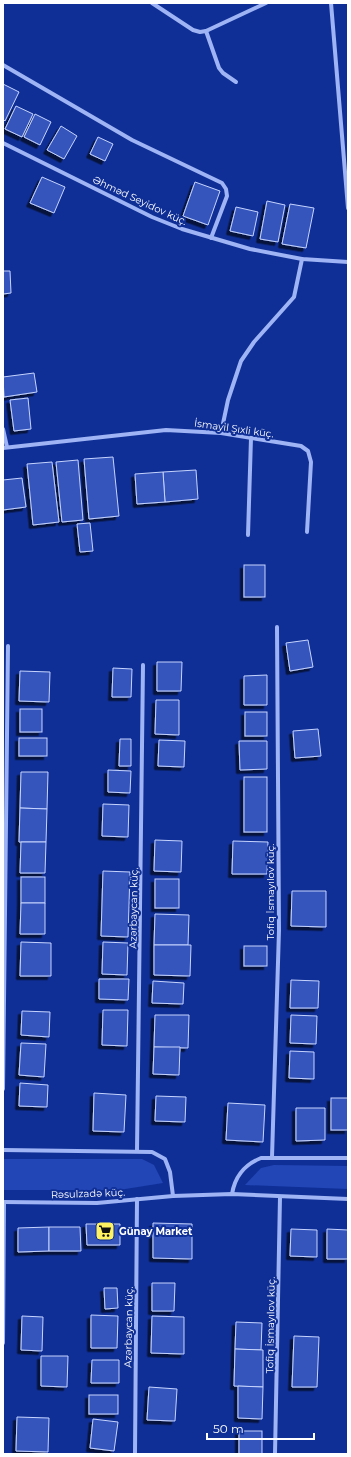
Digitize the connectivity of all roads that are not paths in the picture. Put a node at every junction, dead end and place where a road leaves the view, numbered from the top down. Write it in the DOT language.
graph roads {
  1 [pos="152,3"];
  2 [pos="266,3"];
  3 [pos="331,3"];
  4 [pos="206,31"];
  5 [pos="3,65"];
  6 [pos="236,82"];
  7 [pos="3,143"];
  8 [pos="348,208"];
  9 [pos="211,238"];
  10 [pos="302,259"];
  11 [pos="348,262"];
  12 [pos="3,429"];
  13 [pos="221,433"];
  14 [pos="251,438"];
  15 [pos="5,448"];
  16 [pos="307,532"];
  17 [pos="248,535"];
  18 [pos="277,627"];
  19 [pos="8,646"];
  20 [pos="143,665"];
  21 [pos="3,1089"];
  22 [pos="3,1150"];
  23 [pos="137,1151"];
  24 [pos="272,1157"];
  25 [pos="348,1158"];
  26 [pos="232,1194"];
  27 [pos="173,1196"];
  28 [pos="280,1197"];
  29 [pos="137,1199"];
  30 [pos="348,1199"];
  31 [pos="3,1202"];
  32 [pos="3,1343"];
  33 [pos="135,1454"];
  34 [pos="275,1454"];
  1 -- 4 [label="street"];
  2 -- 4 [label="street"];
  3 -- 8 [label="street"];
  4 -- 6 [label="street"];
  5 -- 9 [label="street"];
  7 -- 9 [label="street, Əhməd Seyidov küç."];
  9 -- 10 [label="street, Əhməd Seyidov küç."];
  10 -- 11 [label="street, Əhməd Seyidov küç."];
  10 -- 13 [label="street"];
  12 -- 15 [label="street"];
  13 -- 14 [label="street, İsmayil Şıxli küç."];
  13 -- 15 [label="street, İsmayil Şıxli küç."];
  14 -- 16 [label="street, İsmayil Şıxli küç."];
  14 -- 17 [label="street"];
  18 -- 24 [label="street, Tofiq İsmayılov küç."];
  19 -- 21 [label="street"];
  20 -- 23 [label="street, Azərbaycan küç."];
  22 -- 23 [label="street"];
  23 -- 27 [label="street"];
  24 -- 25 [label="street"];
  24 -- 26 [label="street"];
  26 -- 27 [label="street, Rəsulzadə küç."];
  26 -- 28 [label="street"];
  27 -- 29 [label="street, Rəsulzadə küç."];
  28 -- 30 [label="street"];
  28 -- 34 [label="street, Tofiq İsmayılov küç."];
  29 -- 31 [label="street, Rəsulzadə küç."];
  29 -- 33 [label="street, Azərbaycan küç."];
  31 -- 32 [label="street"];
}
